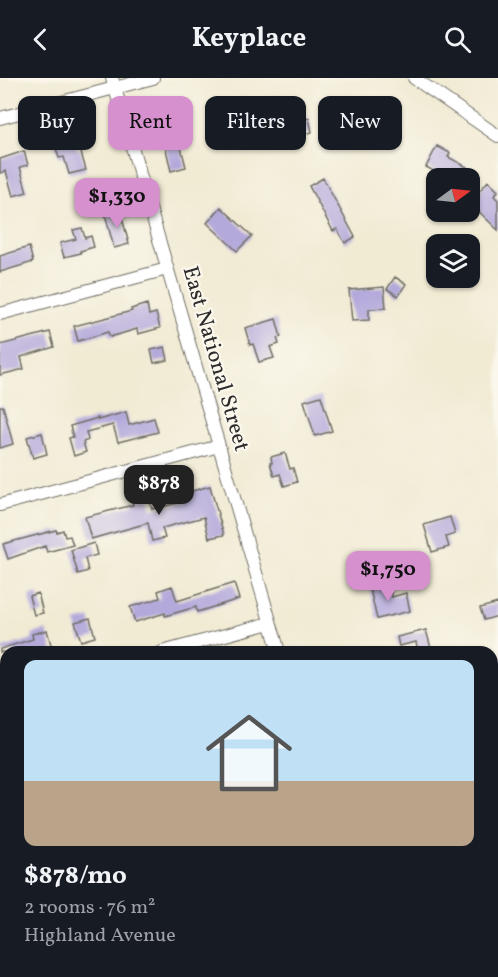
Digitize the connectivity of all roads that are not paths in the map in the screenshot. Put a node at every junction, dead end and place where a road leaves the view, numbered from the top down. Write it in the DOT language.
graph roads {
  1 [pos="153,78"];
  2 [pos="414,78"];
  3 [pos="113,83"];
  4 [pos="0,118"];
  5 [pos="498,136"];
  6 [pos="167,269"];
  7 [pos="0,314"];
  8 [pos="219,446"];
  9 [pos="0,505"];
  10 [pos="270,623"];
  11 [pos="184,646"];
  12 [pos="277,646"];
  1 -- 3 [label="street"];
  2 -- 5 [label="street"];
  3 -- 4 [label="street"];
  3 -- 6 [label="street, East National Street"];
  6 -- 7 [label="street"];
  6 -- 8 [label="street, East National Street"];
  8 -- 9 [label="street"];
  8 -- 10 [label="street, East National Street"];
  10 -- 11 [label="street"];
  10 -- 12 [label="street, East National Street"];
}
